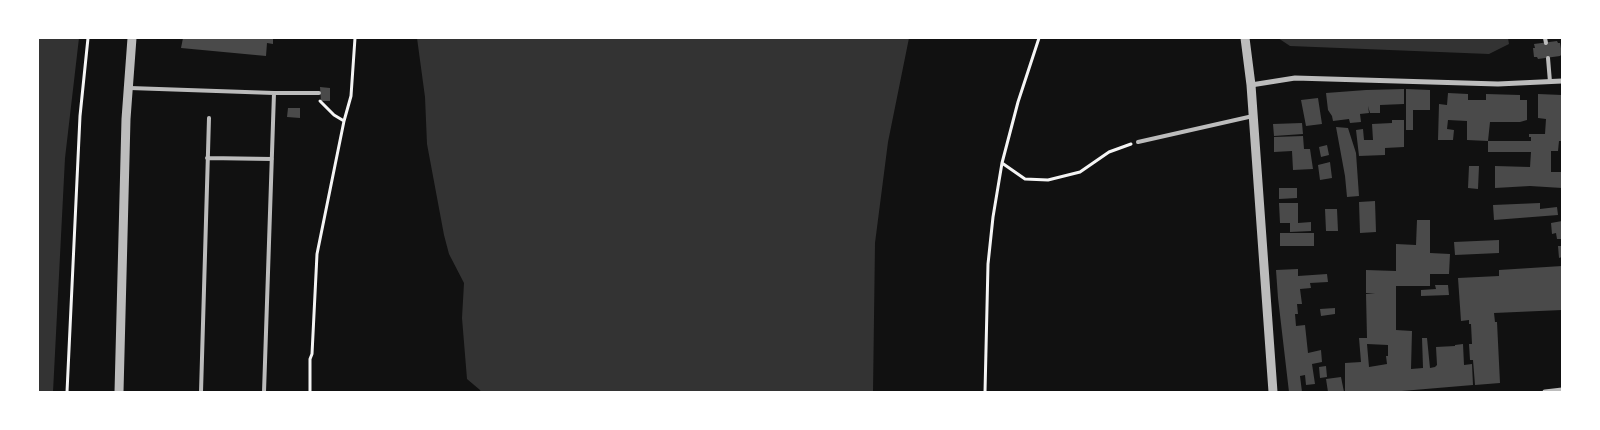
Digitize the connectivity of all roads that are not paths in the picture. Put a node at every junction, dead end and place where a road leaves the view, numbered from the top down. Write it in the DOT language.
graph roads {
  1 [pos="132,38"];
  2 [pos="1245,38"];
  3 [pos="1545,38"];
  4 [pos="1546,43"];
  5 [pos="1548,58"];
  6 [pos="1562,81"];
  7 [pos="1550,82"];
  8 [pos="1251,85"];
  9 [pos="128,88"];
  10 [pos="274,93"];
  11 [pos="319,93"];
  12 [pos="1253,116"];
  13 [pos="208,118"];
  14 [pos="1138,142"];
  15 [pos="207,158"];
  16 [pos="272,159"];
  17 [pos="1562,390"];
  18 [pos="119,392"];
  19 [pos="201,392"];
  20 [pos="264,392"];
  21 [pos="1272,392"];
  22 [pos="1545,392"];
  1 -- 9 [label="street"];
  2 -- 8 [label="street"];
  3 -- 4 [label="lane"];
  5 -- 7 [label="lane"];
  6 -- 7 [label="street"];
  7 -- 8 [label="street"];
  8 -- 12 [label="street"];
  9 -- 10 [label="lane"];
  9 -- 18 [label="street"];
  10 -- 11 [label="lane"];
  10 -- 16 [label="lane"];
  12 -- 14 [label="lane"];
  12 -- 21 [label="street"];
  13 -- 15 [label="lane"];
  15 -- 16 [label="lane"];
  15 -- 19 [label="lane"];
  16 -- 20 [label="lane"];
  17 -- 22 [label="street"];
}
